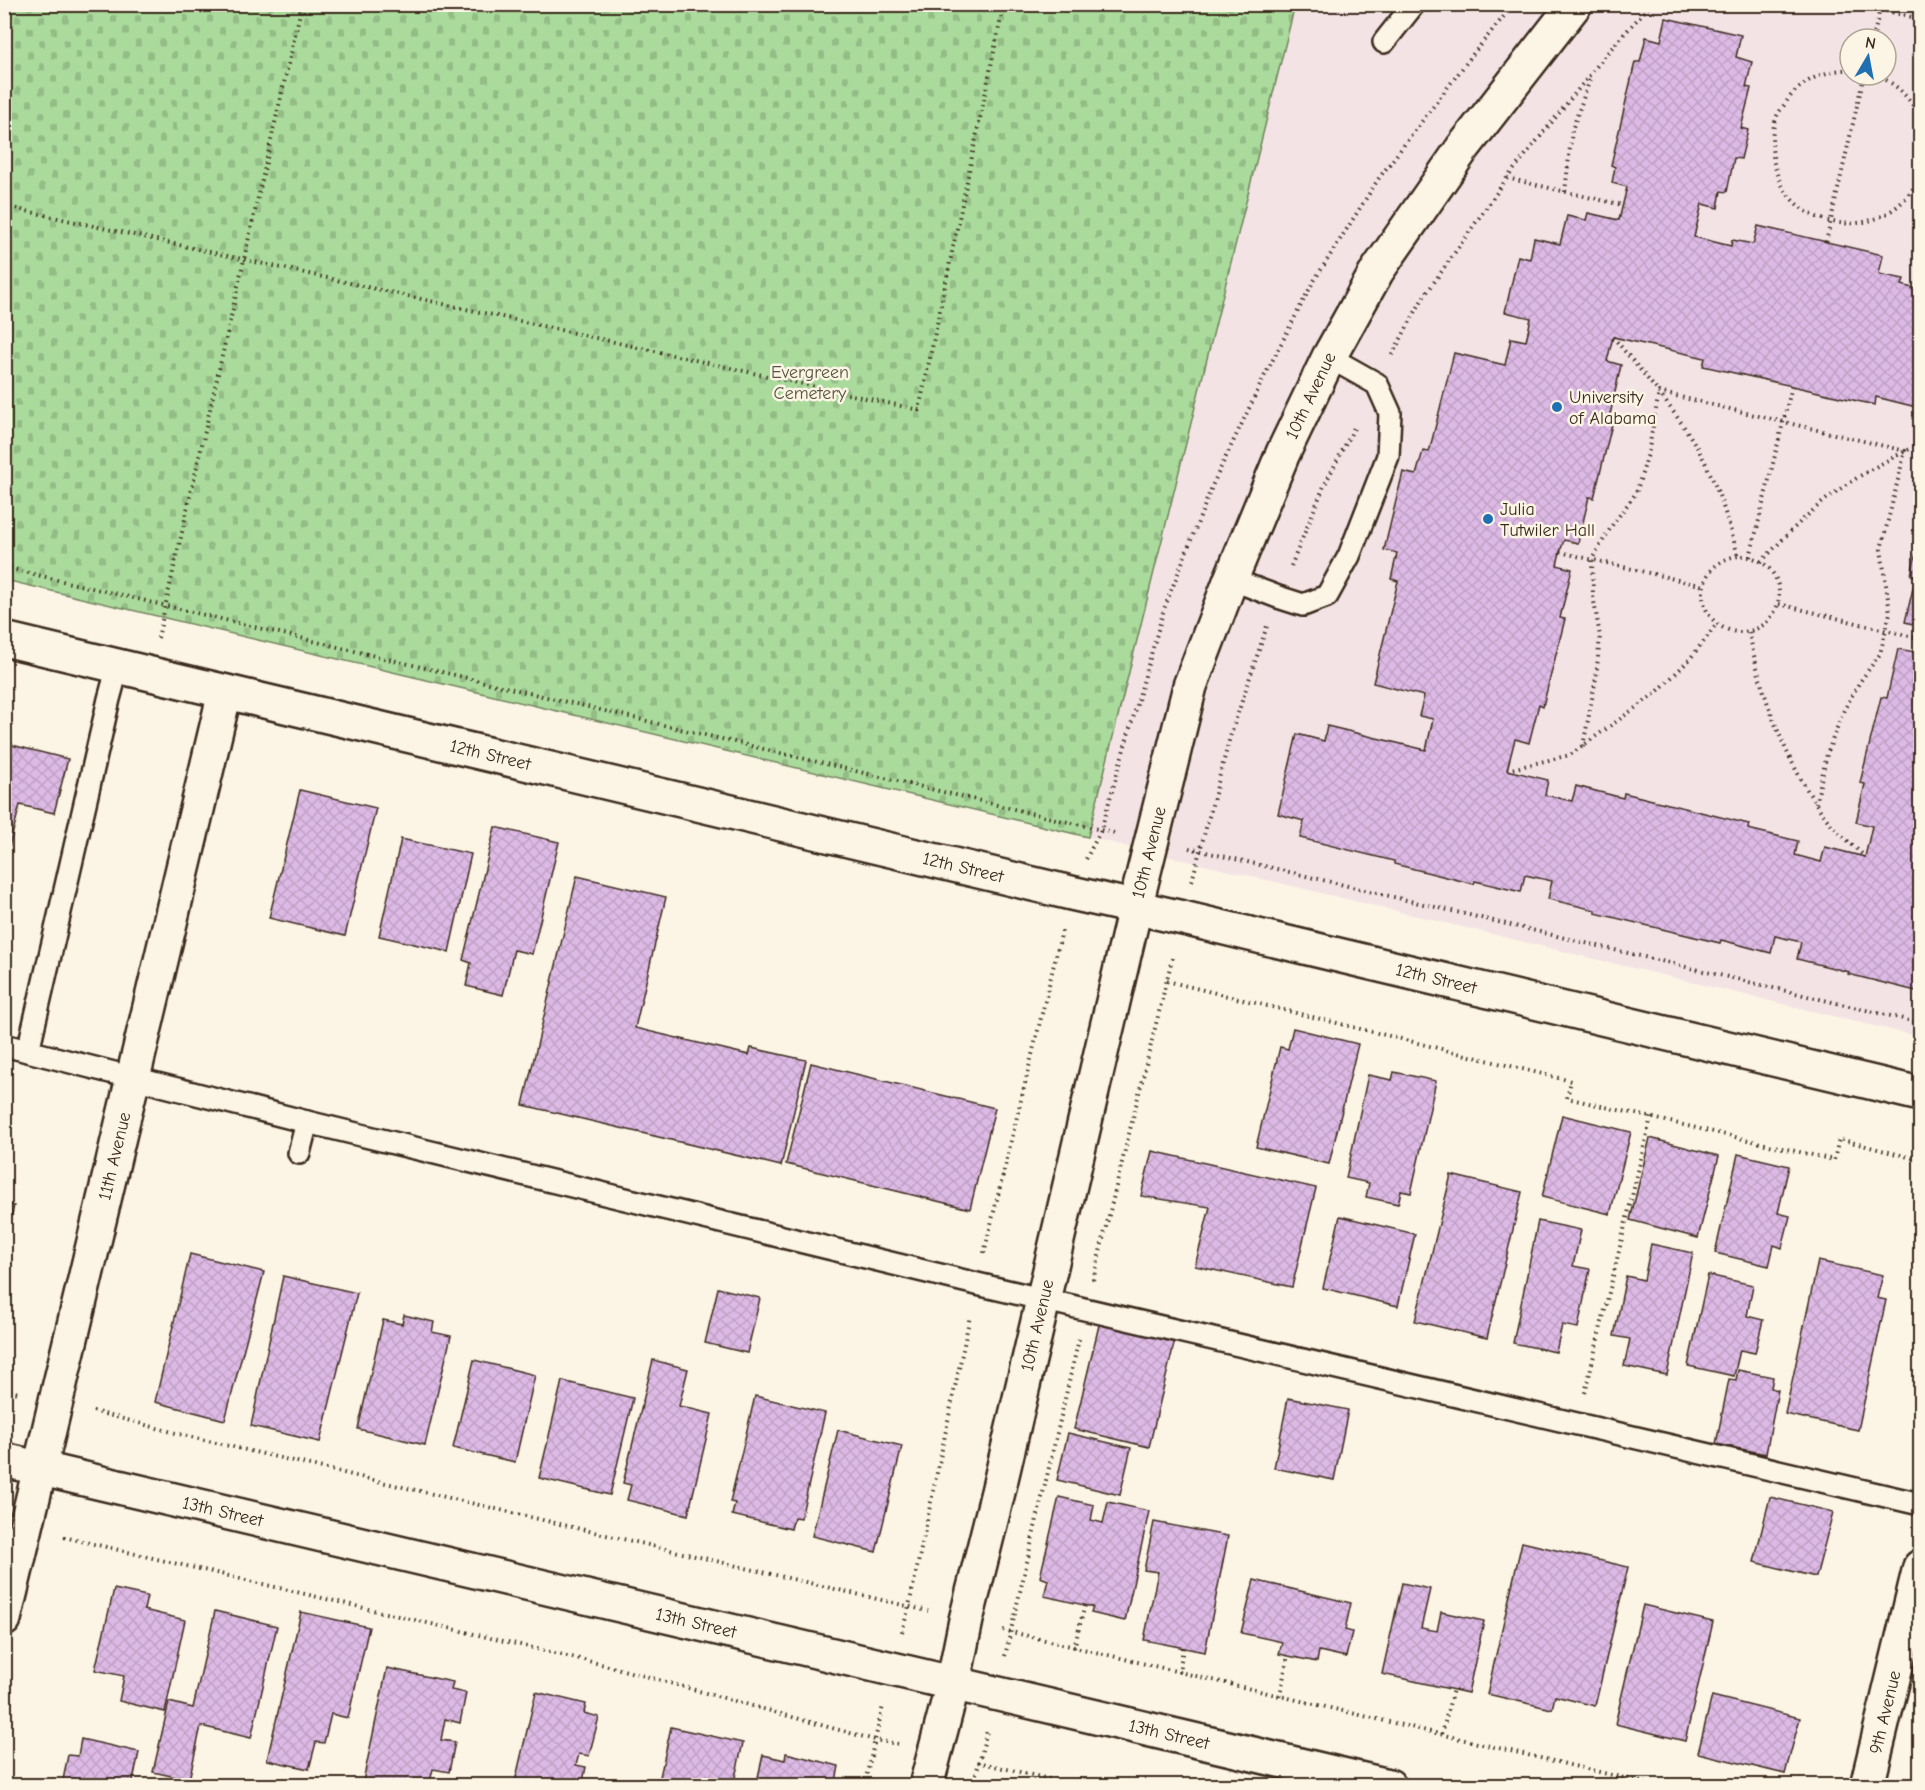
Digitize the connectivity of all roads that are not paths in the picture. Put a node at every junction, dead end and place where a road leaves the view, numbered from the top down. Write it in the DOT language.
graph roads {
  1 [pos="1393,4"];
  2 [pos="1414,4"];
  3 [pos="1575,4"];
  4 [pos="1329,357"];
  5 [pos="1231,579"];
  6 [pos="4,639"];
  7 [pos="118,666"];
  8 [pos="225,692"];
  9 [pos="1135,908"];
  10 [pos="4,1045"];
  11 [pos="28,1051"];
  12 [pos="133,1078"];
  13 [pos="1920,1094"];
  14 [pos="307,1122"];
  15 [pos="299,1154"];
  16 [pos="1043,1299"];
  17 [pos="4,1460"];
  18 [pos="40,1468"];
  19 [pos="1920,1504"];
  20 [pos="1920,1567"];
  21 [pos="4,1619"];
  22 [pos="953,1684"];
  23 [pos="926,1785"];
  24 [pos="1389,1785"];
  25 [pos="1867,1785"];
  1 -- 2 [label="lane"];
  3 -- 4 [label="street, 10th Avenue"];
  4 -- 5 [label="street, 10th Avenue"];
  4 -- 5 [label="lane"];
  5 -- 9 [label="street, 10th Avenue"];
  6 -- 7 [label="street, 12th Street"];
  7 -- 8 [label="street, 12th Street"];
  7 -- 11 [label="lane"];
  8 -- 9 [label="street, 12th Street"];
  8 -- 12 [label="street, 11th Avenue"];
  9 -- 13 [label="street, 12th Street"];
  9 -- 16 [label="street, 10th Avenue"];
  10 -- 11 [label="lane"];
  11 -- 12 [label="lane"];
  12 -- 14 [label="lane"];
  12 -- 18 [label="street, 11th Avenue"];
  14 -- 15 [label="lane"];
  14 -- 16 [label="lane"];
  16 -- 19 [label="lane"];
  16 -- 22 [label="street, 10th Avenue"];
  17 -- 18 [label="street, 13th Street"];
  18 -- 21 [label="street, 11th Avenue"];
  18 -- 22 [label="street, 13th Street"];
  20 -- 25 [label="street, 9th Avenue"];
  22 -- 23 [label="street, 10th Avenue"];
  22 -- 24 [label="street, 13th Street"];
}
